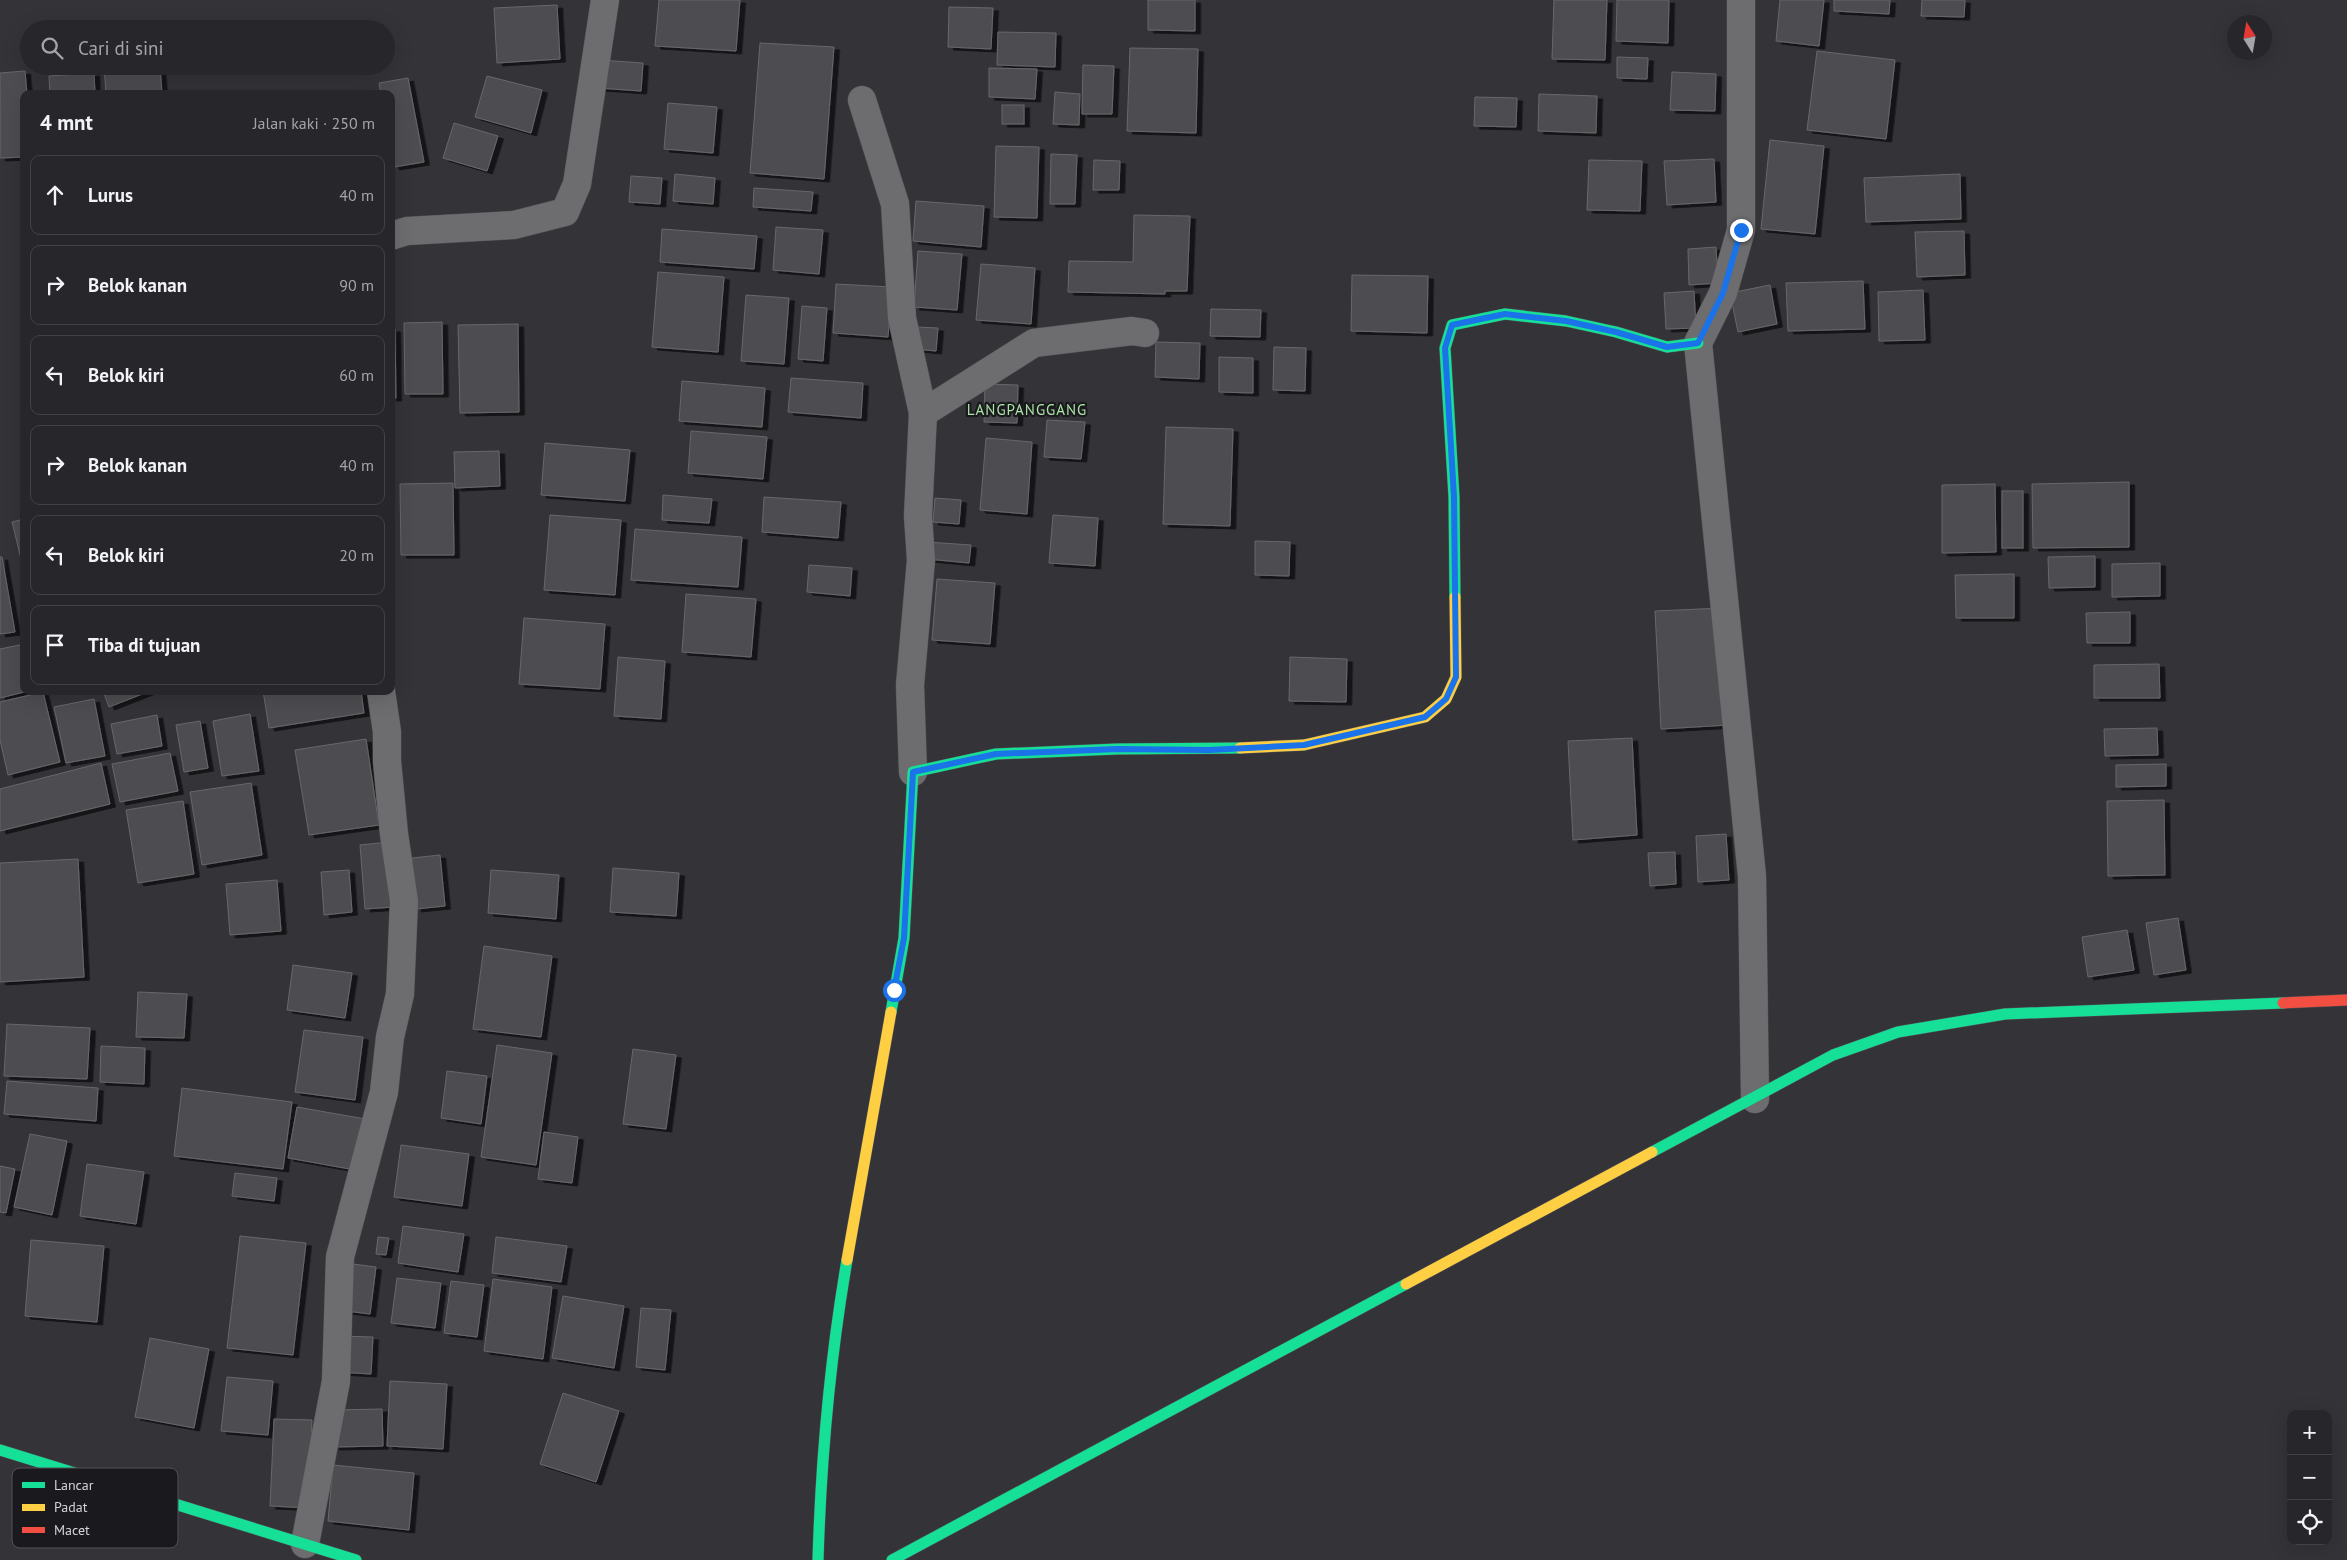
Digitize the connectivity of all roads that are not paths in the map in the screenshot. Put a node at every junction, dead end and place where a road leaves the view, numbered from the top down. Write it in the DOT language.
graph roads {
  1 [pos="605,0"];
  2 [pos="1740,0"];
  3 [pos="862,100"];
  4 [pos="395,235"];
  5 [pos="1145,333"];
  6 [pos="1698,343"];
  7 [pos="923,412"];
  8 [pos="382,695"];
  9 [pos="913,772"];
  10 [pos="2347,1000"];
  11 [pos="1755,1099"];
  12 [pos="0,1450"];
  13 [pos="58,1468"];
  14 [pos="178,1505"];
  15 [pos="305,1544"];
  16 [pos="356,1560"];
  17 [pos="818,1560"];
  18 [pos="892,1560"];
  1 -- 4 [label="street"];
  2 -- 6 [label="street"];
  3 -- 7 [label="street"];
  5 -- 7 [label="street"];
  6 -- 9 [label="street"];
  6 -- 11 [label="street"];
  7 -- 9 [label="street"];
  8 -- 15 [label="street"];
  9 -- 17 [label="street"];
  10 -- 11 [label="street"];
  11 -- 18 [label="street"];
  12 -- 13 [label="street"];
  14 -- 15 [label="street"];
  15 -- 16 [label="street"];
}
